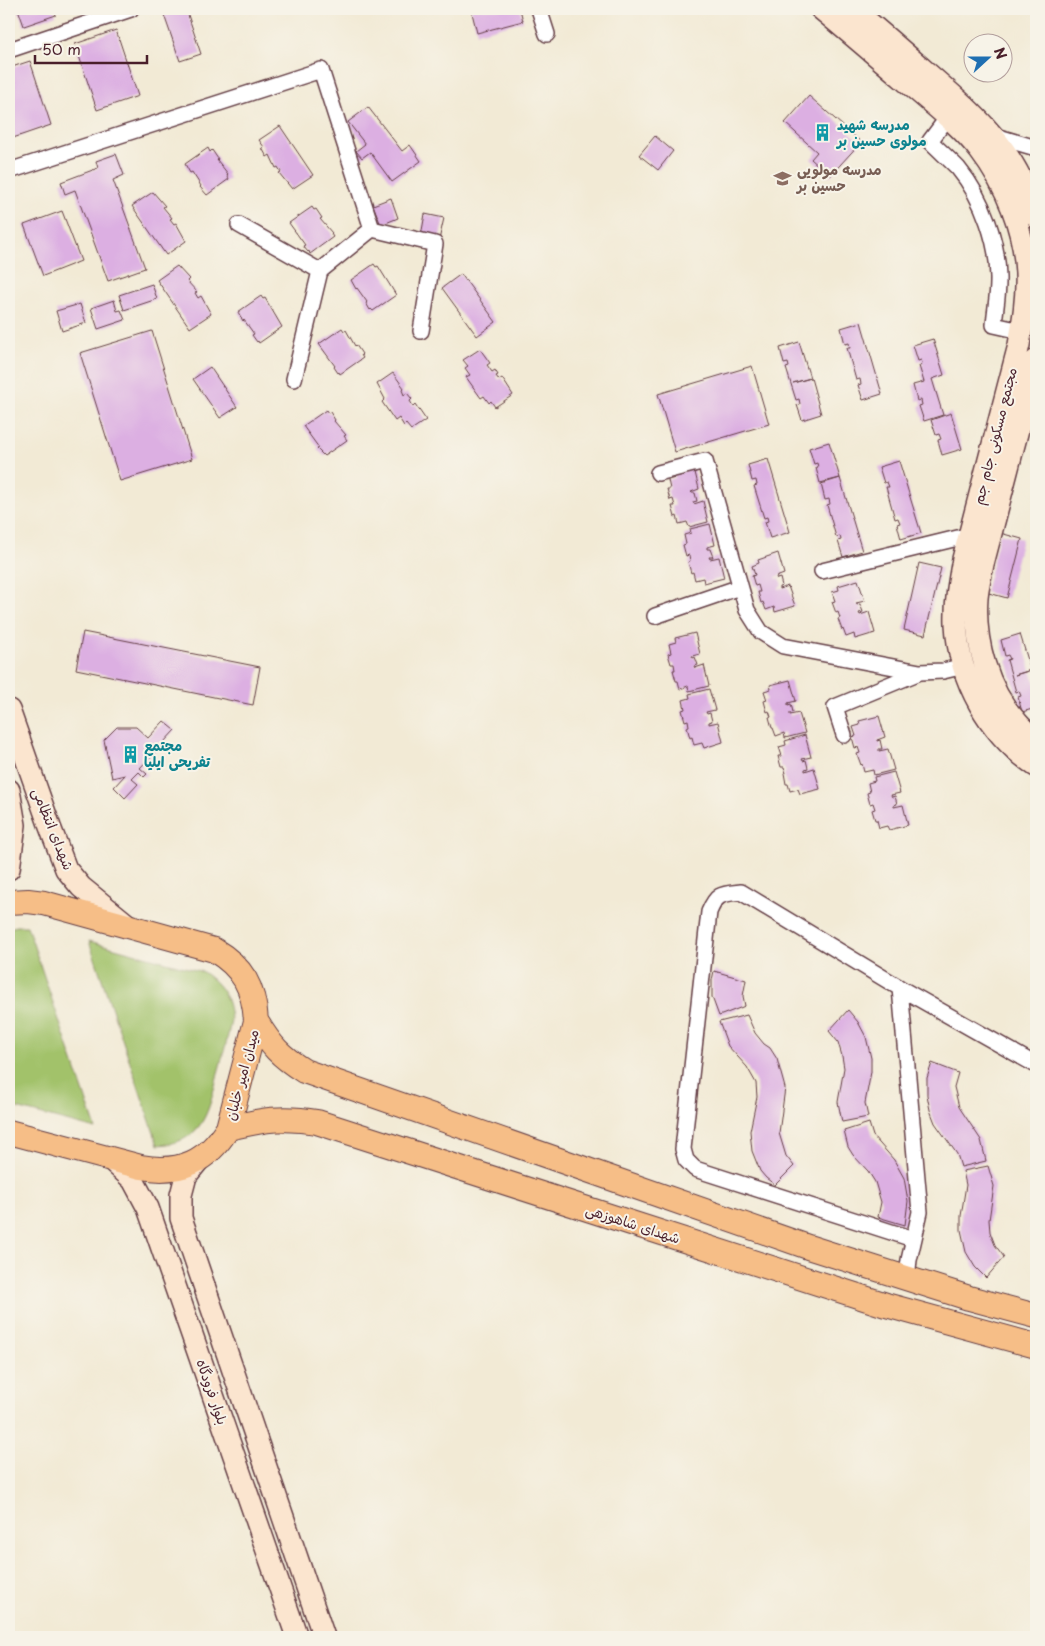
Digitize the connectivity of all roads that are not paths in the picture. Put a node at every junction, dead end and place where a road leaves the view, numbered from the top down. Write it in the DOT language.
graph roads {
  1 [pos="131,9"];
  2 [pos="539,9"];
  3 [pos="821,9"];
  4 [pos="853,9"];
  5 [pos="547,34"];
  6 [pos="9,50"];
  7 [pos="955,110"];
  8 [pos="987,143"];
  9 [pos="1036,148"];
  10 [pos="9,170"];
  11 [pos="1036,217"];
  12 [pos="240,225"];
  13 [pos="372,228"];
  14 [pos="320,272"];
  15 [pos="421,331"];
  16 [pos="1029,334"];
  17 [pos="1036,360"];
  18 [pos="294,379"];
  19 [pos="658,472"];
  20 [pos="970,535"];
  21 [pos="822,571"];
  22 [pos="740,587"];
  23 [pos="655,616"];
  24 [pos="964,666"];
  25 [pos="920,672"];
  26 [pos="9,710"];
  27 [pos="844,735"];
  28 [pos="1036,741"];
  29 [pos="1036,766"];
  30 [pos="9,790"];
  31 [pos="9,869"];
  32 [pos="9,902"];
  33 [pos="130,926"];
  34 [pos="900,988"];
  35 [pos="256,1021"];
  36 [pos="1036,1065"];
  37 [pos="228,1128"];
  38 [pos="9,1132"];
  39 [pos="110,1158"];
  40 [pos="199,1160"];
  41 [pos="913,1239"];
  42 [pos="907,1278"];
  43 [pos="969,1298"];
  44 [pos="1036,1316"];
  45 [pos="960,1325"];
  46 [pos="1036,1346"];
  47 [pos="297,1637"];
  48 [pos="324,1637"];
  1 -- 6 [label="street"];
  2 -- 5 [label="street"];
  3 -- 7 [label="street, مجتمع مسکونی جام جم"];
  4 -- 7 [label="street, مجتمع مسکونی جام جم"];
  7 -- 8 [label="street, مجتمع مسکونی جام جم"];
  7 -- 16 [label="street"];
  8 -- 9 [label="street"];
  8 -- 11 [label="street, مجتمع مسکونی جام جم"];
  8 -- 16 [label="street, مجتمع مسکونی جام جم"];
  10 -- 13 [label="street"];
  12 -- 14 [label="street"];
  13 -- 14 [label="street"];
  13 -- 15 [label="street"];
  14 -- 18 [label="street"];
  16 -- 20 [label="street, مجتمع مسکونی جام جم"];
  17 -- 28 [label="street, مجتمع مسکونی جام جم"];
  19 -- 22 [label="street"];
  20 -- 21 [label="street"];
  20 -- 24 [label="street, مجتمع مسکونی جام جم"];
  22 -- 23 [label="street"];
  22 -- 25 [label="street"];
  24 -- 25 [label="street"];
  24 -- 29 [label="street, مجتمع مسکونی جام جم"];
  25 -- 27 [label="street"];
  26 -- 33 [label="street, شهدای انتظامی"];
  30 -- 31 [label="street, شهدای انتظامی"];
  32 -- 33 [label="main road, میدان امیر خلبان"];
  33 -- 35 [label="main road, میدان امیر خلبان"];
  34 -- 36 [label="street"];
  34 -- 41 [label="street"];
  34 -- 41 [label="street"];
  35 -- 37 [label="main road, میدان امیر خلبان"];
  35 -- 42 [label="main road"];
  37 -- 40 [label="main road, میدان امیر خلبان"];
  37 -- 45 [label="main road, شهدای شاهوزهی"];
  38 -- 39 [label="main road, میدان امیر خلبان"];
  39 -- 40 [label="main road, میدان امیر خلبان"];
  39 -- 47 [label="street, بلوار فرودگاه"];
  40 -- 48 [label="street, بلوار فرودگاه"];
  41 -- 42 [label="street"];
  42 -- 43 [label="main road"];
  43 -- 44 [label="main road"];
  43 -- 45 [label="street"];
  45 -- 46 [label="main road, شهدای شاهوزهی"];
}
